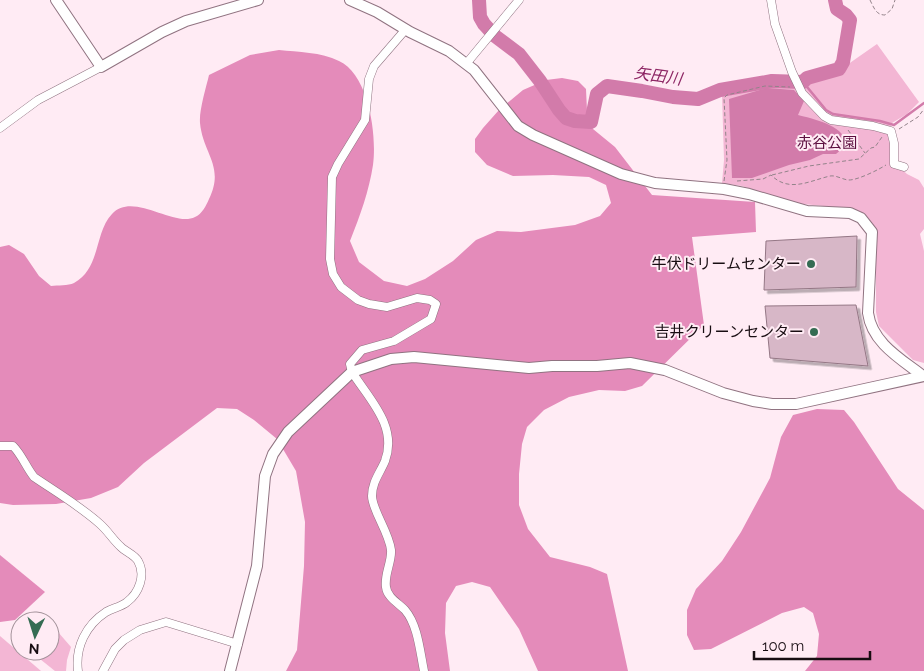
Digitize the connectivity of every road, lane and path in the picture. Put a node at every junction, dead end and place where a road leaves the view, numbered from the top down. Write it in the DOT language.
graph roads {
  1 [pos="56,0"];
  2 [pos="258,0"];
  3 [pos="350,0"];
  4 [pos="519,0"];
  5 [pos="771,0"];
  6 [pos="870,0"];
  7 [pos="895,0"];
  8 [pos="406,29"];
  9 [pos="466,64"];
  10 [pos="101,66"];
  11 [pos="799,88"];
  12 [pos="924,109"];
  13 [pos="842,122"];
  14 [pos="0,128"];
  15 [pos="890,131"];
  16 [pos="866,153"];
  17 [pos="894,164"];
  18 [pos="904,167"];
  19 [pos="771,175"];
  20 [pos="738,181"];
  21 [pos="724,189"];
  22 [pos="352,372"];
  23 [pos="923,376"];
  24 [pos="0,446"];
  25 [pos="238,644"];
  26 [pos="78,671"];
  27 [pos="102,671"];
  28 [pos="230,671"];
  29 [pos="424,671"];
  1 -- 10 [label="street"];
  2 -- 10 [label="street"];
  3 -- 8 [label="street"];
  4 -- 9 [label="street"];
  5 -- 11 [label="street"];
  6 -- 7 [label="path"];
  8 -- 9 [label="street"];
  8 -- 22 [label="street"];
  9 -- 21 [label="street"];
  10 -- 14 [label="street"];
  11 -- 13 [label="street"];
  11 -- 21 [label="path"];
  12 -- 15 [label="path"];
  13 -- 15 [label="street"];
  13 -- 16 [label="path"];
  15 -- 16 [label="path"];
  15 -- 17 [label="street"];
  16 -- 19 [label="path"];
  17 -- 18 [label="street"];
  17 -- 19 [label="path"];
  19 -- 20 [label="path"];
  21 -- 23 [label="street"];
  22 -- 23 [label="street"];
  22 -- 25 [label="street"];
  22 -- 29 [label="street"];
  24 -- 26 [label="street"];
  25 -- 27 [label="street"];
  25 -- 28 [label="street"];
}
